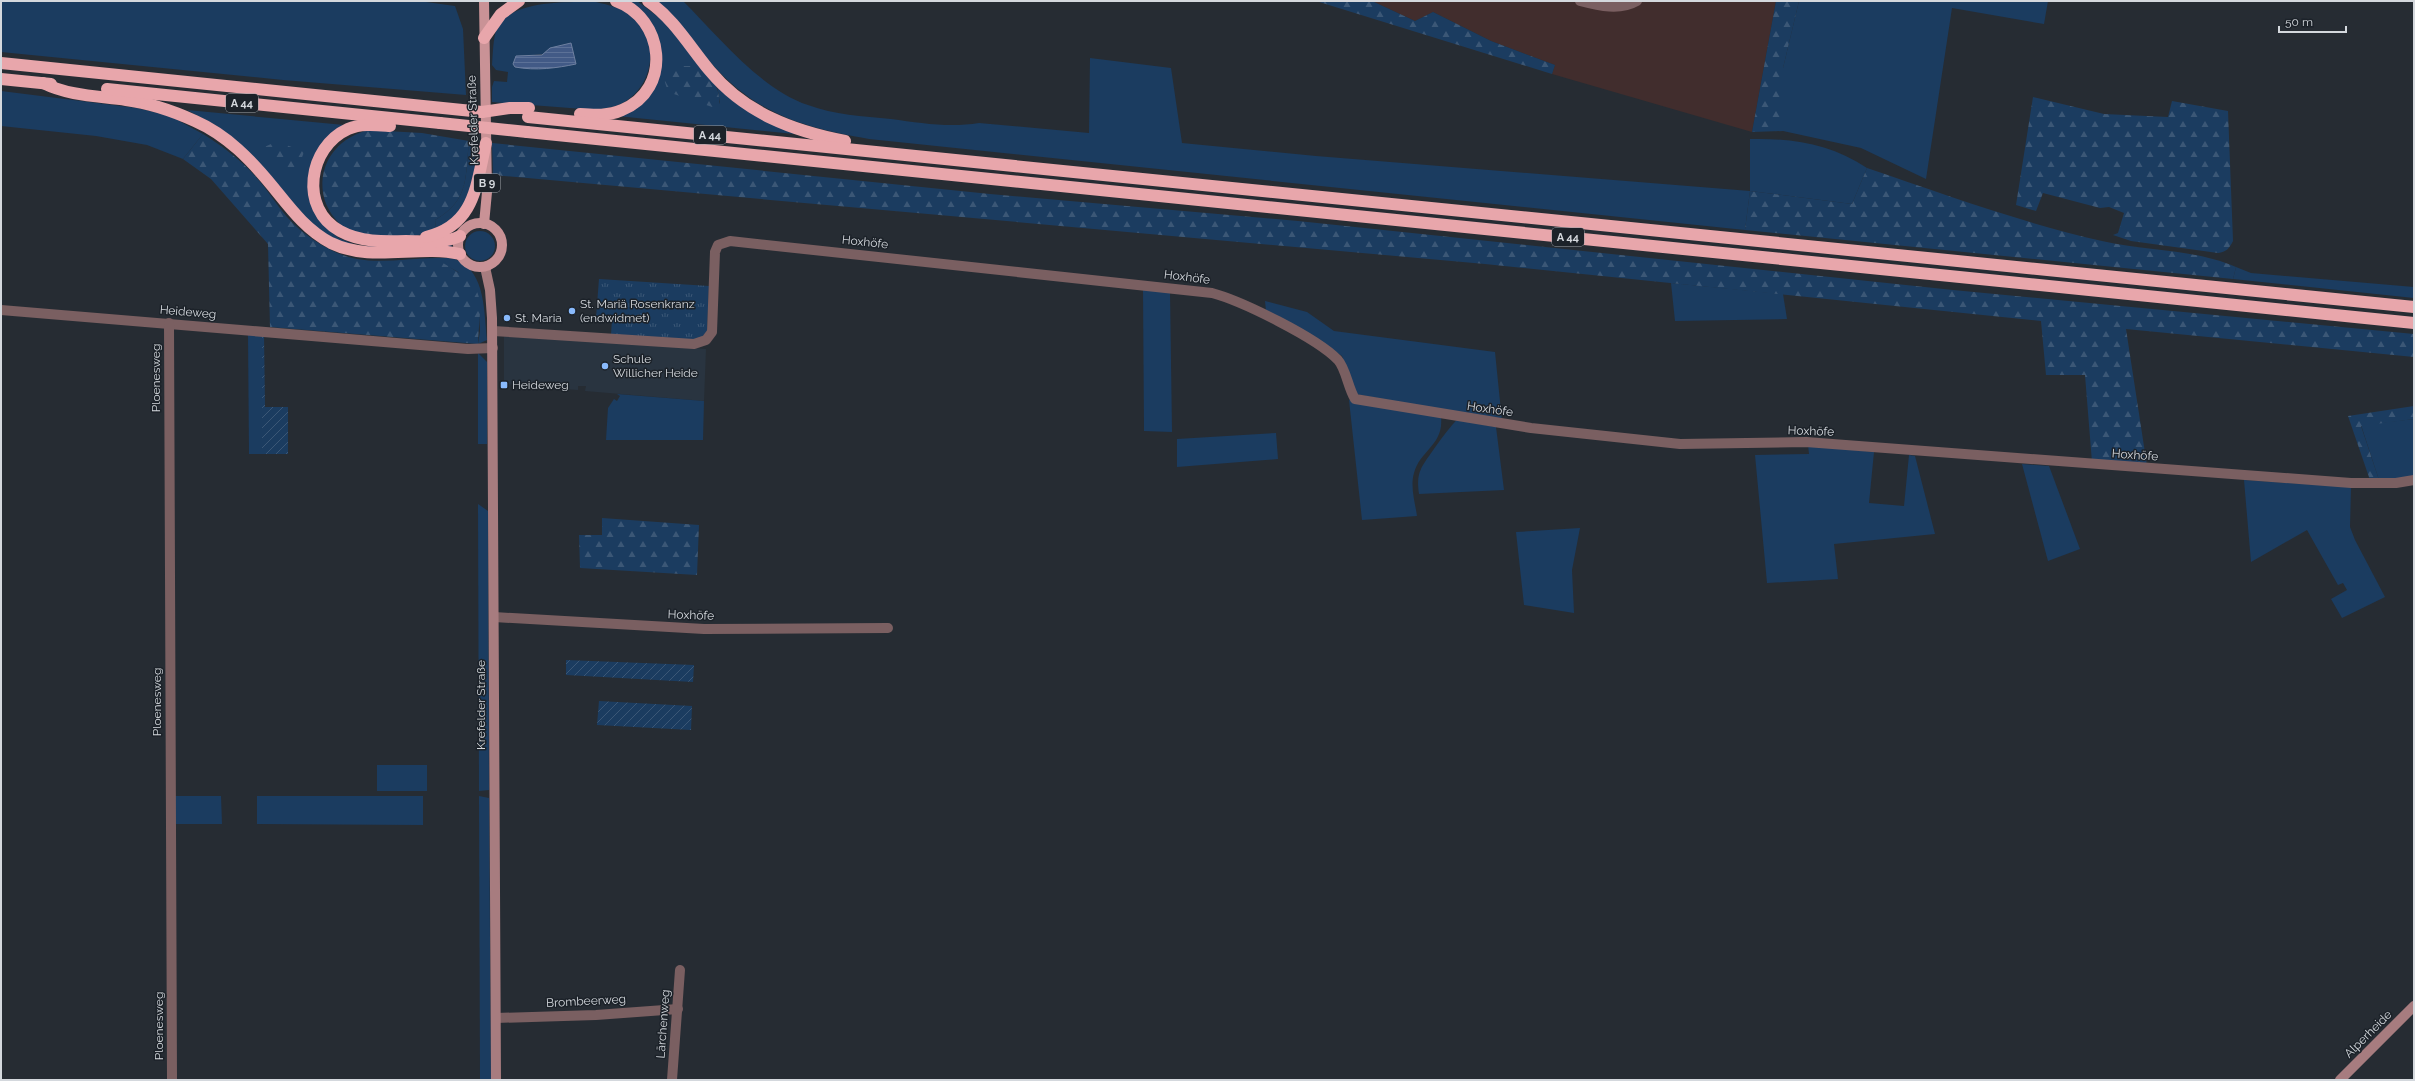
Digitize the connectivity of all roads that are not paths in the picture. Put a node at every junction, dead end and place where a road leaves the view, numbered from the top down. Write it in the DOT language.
graph roads {
  1 [pos="484,1"];
  2 [pos="519,1"];
  3 [pos="616,1"];
  4 [pos="648,1"];
  5 [pos="1580,1"];
  6 [pos="1637,1"];
  7 [pos="484,38"];
  8 [pos="1,63"];
  9 [pos="1,79"];
  10 [pos="43,83"];
  11 [pos="529,112"];
  12 [pos="439,127"];
  13 [pos="486,142"];
  14 [pos="893,153"];
  15 [pos="484,224"];
  16 [pos="460,236"];
  17 [pos="395,241"];
  18 [pos="460,254"];
  19 [pos="485,267"];
  20 [pos="2414,308"];
  21 [pos="1,310"];
  22 [pos="169,323"];
  23 [pos="2414,323"];
  24 [pos="492,331"];
  25 [pos="493,348"];
  26 [pos="2414,480"];
  27 [pos="494,617"];
  28 [pos="888,628"];
  29 [pos="680,970"];
  30 [pos="2414,1006"];
  31 [pos="678,1009"];
  32 [pos="496,1018"];
  33 [pos="172,1080"];
  34 [pos="496,1080"];
  35 [pos="672,1080"];
  36 [pos="2340,1080"];
  1 -- 7 [label="main road, B 9"];
  2 -- 7 [label="highway"];
  3 -- 11 [label="highway"];
  4 -- 14 [label="highway"];
  5 -- 6 [label="street"];
  7 -- 13 [label="main road, Krefelder Straße / B 9"];
  8 -- 11 [label="highway, A 44, bridge"];
  9 -- 10 [label="highway, A 44"];
  10 -- 12 [label="highway, A 44"];
  10 -- 18 [label="highway"];
  11 -- 14 [label="highway, A 44"];
  12 -- 17 [label="highway"];
  12 -- 23 [label="highway, A 44, bridge"];
  13 -- 15 [label="main road, Krefelder Straße / B 9"];
  13 -- 17 [label="highway"];
  14 -- 20 [label="highway, A 44"];
  15 -- 16 [label="main road"];
  15 -- 19 [label="main road"];
  16 -- 17 [label="highway"];
  16 -- 18 [label="main road"];
  18 -- 19 [label="main road"];
  19 -- 24 [label="main road, Krefelder Straße"];
  21 -- 22 [label="street, Heideweg"];
  22 -- 25 [label="street, Heideweg"];
  22 -- 33 [label="street, Ploenesweg"];
  24 -- 25 [label="main road, Krefelder Straße"];
  24 -- 26 [label="street, Hoxhöfe"];
  25 -- 27 [label="main road, Krefelder Straße"];
  27 -- 28 [label="street, Hoxhöfe"];
  27 -- 32 [label="main road, Krefelder Straße"];
  29 -- 31 [label="street, Lärchenweg"];
  30 -- 36 [label="main road, Alperheide"];
  31 -- 32 [label="street, Brombeerweg"];
  31 -- 35 [label="street, Lärchenweg"];
  32 -- 34 [label="main road, Krefelder Straße"];
}
